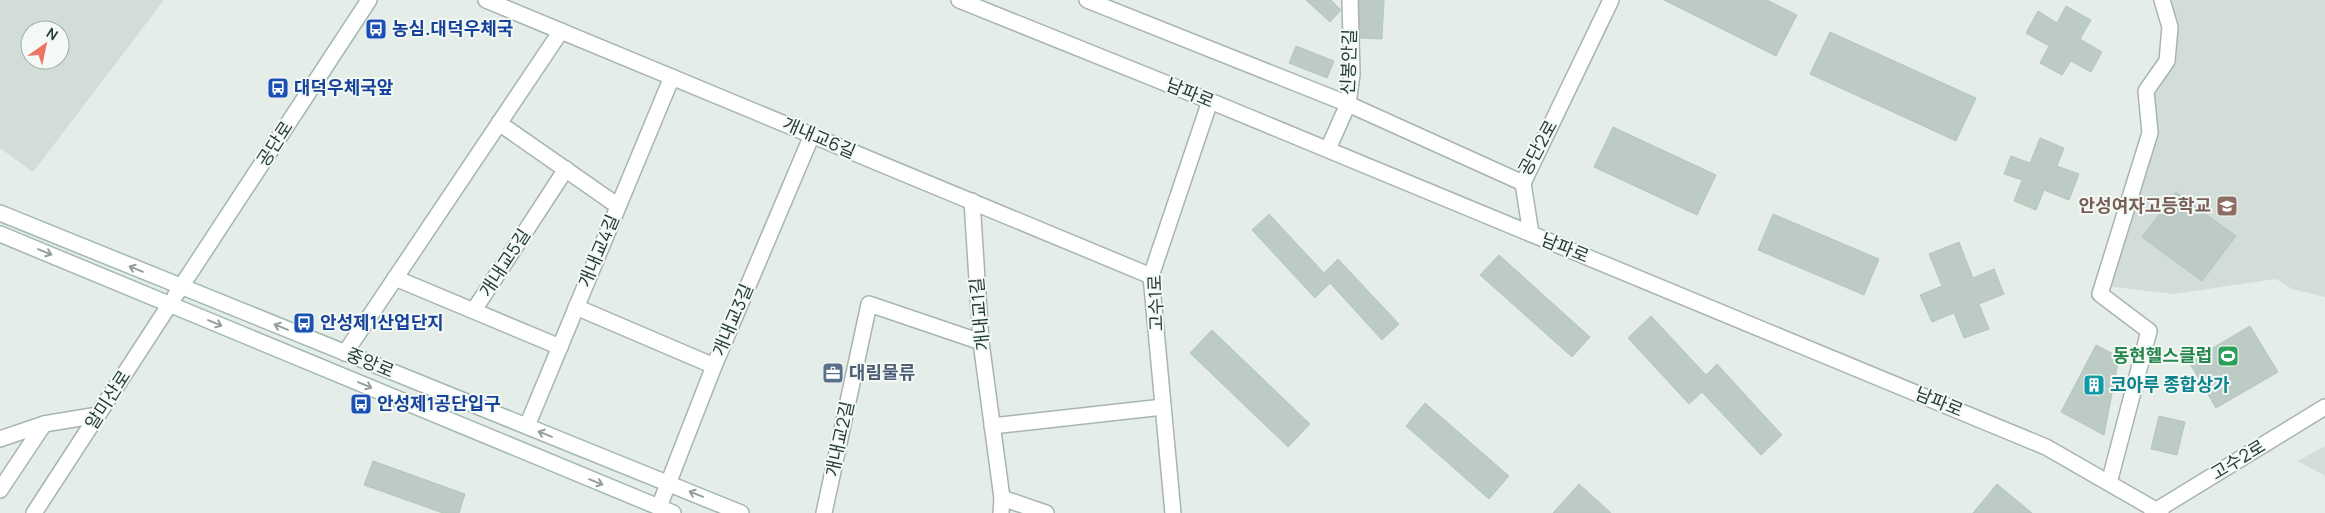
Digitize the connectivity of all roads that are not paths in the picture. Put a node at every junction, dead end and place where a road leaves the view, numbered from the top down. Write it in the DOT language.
graph roads {
  1 [pos="369,0"];
  2 [pos="486,0"];
  3 [pos="959,0"];
  4 [pos="1087,0"];
  5 [pos="1350,0"];
  6 [pos="1612,0"];
  7 [pos="2162,0"];
  8 [pos="561,31"];
  9 [pos="672,77"];
  10 [pos="1210,100"];
  11 [pos="1348,104"];
  12 [pos="499,123"];
  13 [pos="812,135"];
  14 [pos="1328,149"];
  15 [pos="566,169"];
  16 [pos="1523,182"];
  17 [pos="972,201"];
  18 [pos="618,206"];
  19 [pos="0,213"];
  20 [pos="0,234"];
  21 [pos="1531,234"];
  22 [pos="1151,276"];
  23 [pos="395,278"];
  24 [pos="181,287"];
  25 [pos="170,304"];
  26 [pos="576,307"];
  27 [pos="474,310"];
  28 [pos="981,342"];
  29 [pos="560,347"];
  30 [pos="345,353"];
  31 [pos="714,366"];
  32 [pos="1163,407"];
  33 [pos="2325,407"];
  34 [pos="98,415"];
  35 [pos="44,424"];
  36 [pos="527,426"];
  37 [pos="992,426"];
  38 [pos="0,439"];
  39 [pos="669,483"];
  40 [pos="2109,483"];
  41 [pos="0,490"];
  42 [pos="1002,498"];
  43 [pos="666,510"];
  44 [pos="2156,512"];
  45 [pos="34,513"];
  46 [pos="741,513"];
  47 [pos="824,513"];
  48 [pos="1001,513"];
  49 [pos="1046,513"];
  50 [pos="1173,513"];
  1 -- 24 [label="street, 공단로"];
  2 -- 8 [label="street, 개내교6길"];
  3 -- 10 [label="street, 남파로"];
  4 -- 11 [label="street, 공단2로"];
  5 -- 11 [label="street, 신봉안길"];
  6 -- 16 [label="street, 공단2로"];
  7 -- 40 [label="street"];
  8 -- 9 [label="street, 개내교6길"];
  8 -- 12 [label="street"];
  9 -- 13 [label="street, 개내교6길"];
  9 -- 18 [label="street, 개내교4길"];
  10 -- 14 [label="street, 남파로"];
  10 -- 22 [label="street, 고수1로"];
  11 -- 14 [label="street, 신봉안길"];
  11 -- 16 [label="street, 공단2로"];
  12 -- 15 [label="street"];
  12 -- 23 [label="street"];
  13 -- 17 [label="street, 개내교6길"];
  13 -- 31 [label="street, 개내교3길"];
  14 -- 21 [label="street, 남파로"];
  15 -- 18 [label="street"];
  15 -- 27 [label="street, 개내교5길"];
  16 -- 21 [label="street"];
  17 -- 22 [label="street, 개내교6길"];
  17 -- 28 [label="street, 개내교1길"];
  18 -- 26 [label="street, 개내교4길"];
  24 -- 19 [label="street, 중앙로, one-way"];
  20 -- 25 [label="street, 중앙로, one-way"];
  21 -- 40 [label="street, 남파로"];
  22 -- 32 [label="street, 고수1로"];
  23 -- 27 [label="street, 개내교5길"];
  23 -- 30 [label="street"];
  24 -- 25 [label="street, 알미산로"];
  30 -- 24 [label="street, 중앙로, one-way"];
  25 -- 34 [label="street, 알미산로"];
  25 -- 43 [label="street, 중앙로, one-way"];
  26 -- 29 [label="street, 개내교4길"];
  26 -- 31 [label="street"];
  27 -- 29 [label="street"];
  28 -- 37 [label="street, 개내교1길"];
  28 -- 47 [label="street, 개내교2길"];
  29 -- 36 [label="street, 개내교4길"];
  30 -- 36 [label="street, 중앙로"];
  31 -- 39 [label="street, 개내교3길"];
  32 -- 37 [label="street"];
  32 -- 50 [label="street, 고수1로"];
  33 -- 44 [label="street, 고수2로"];
  34 -- 35 [label="street"];
  34 -- 45 [label="street, 알미산로"];
  35 -- 38 [label="street"];
  35 -- 41 [label="street"];
  39 -- 36 [label="street, 중앙로, one-way"];
  37 -- 42 [label="street, 개내교1길"];
  39 -- 43 [label="street, 개내교3길"];
  46 -- 39 [label="street, 중앙로, one-way"];
  40 -- 44 [label="street, 남파로"];
  42 -- 48 [label="street, 개내교1길"];
  42 -- 49 [label="street"];
}
